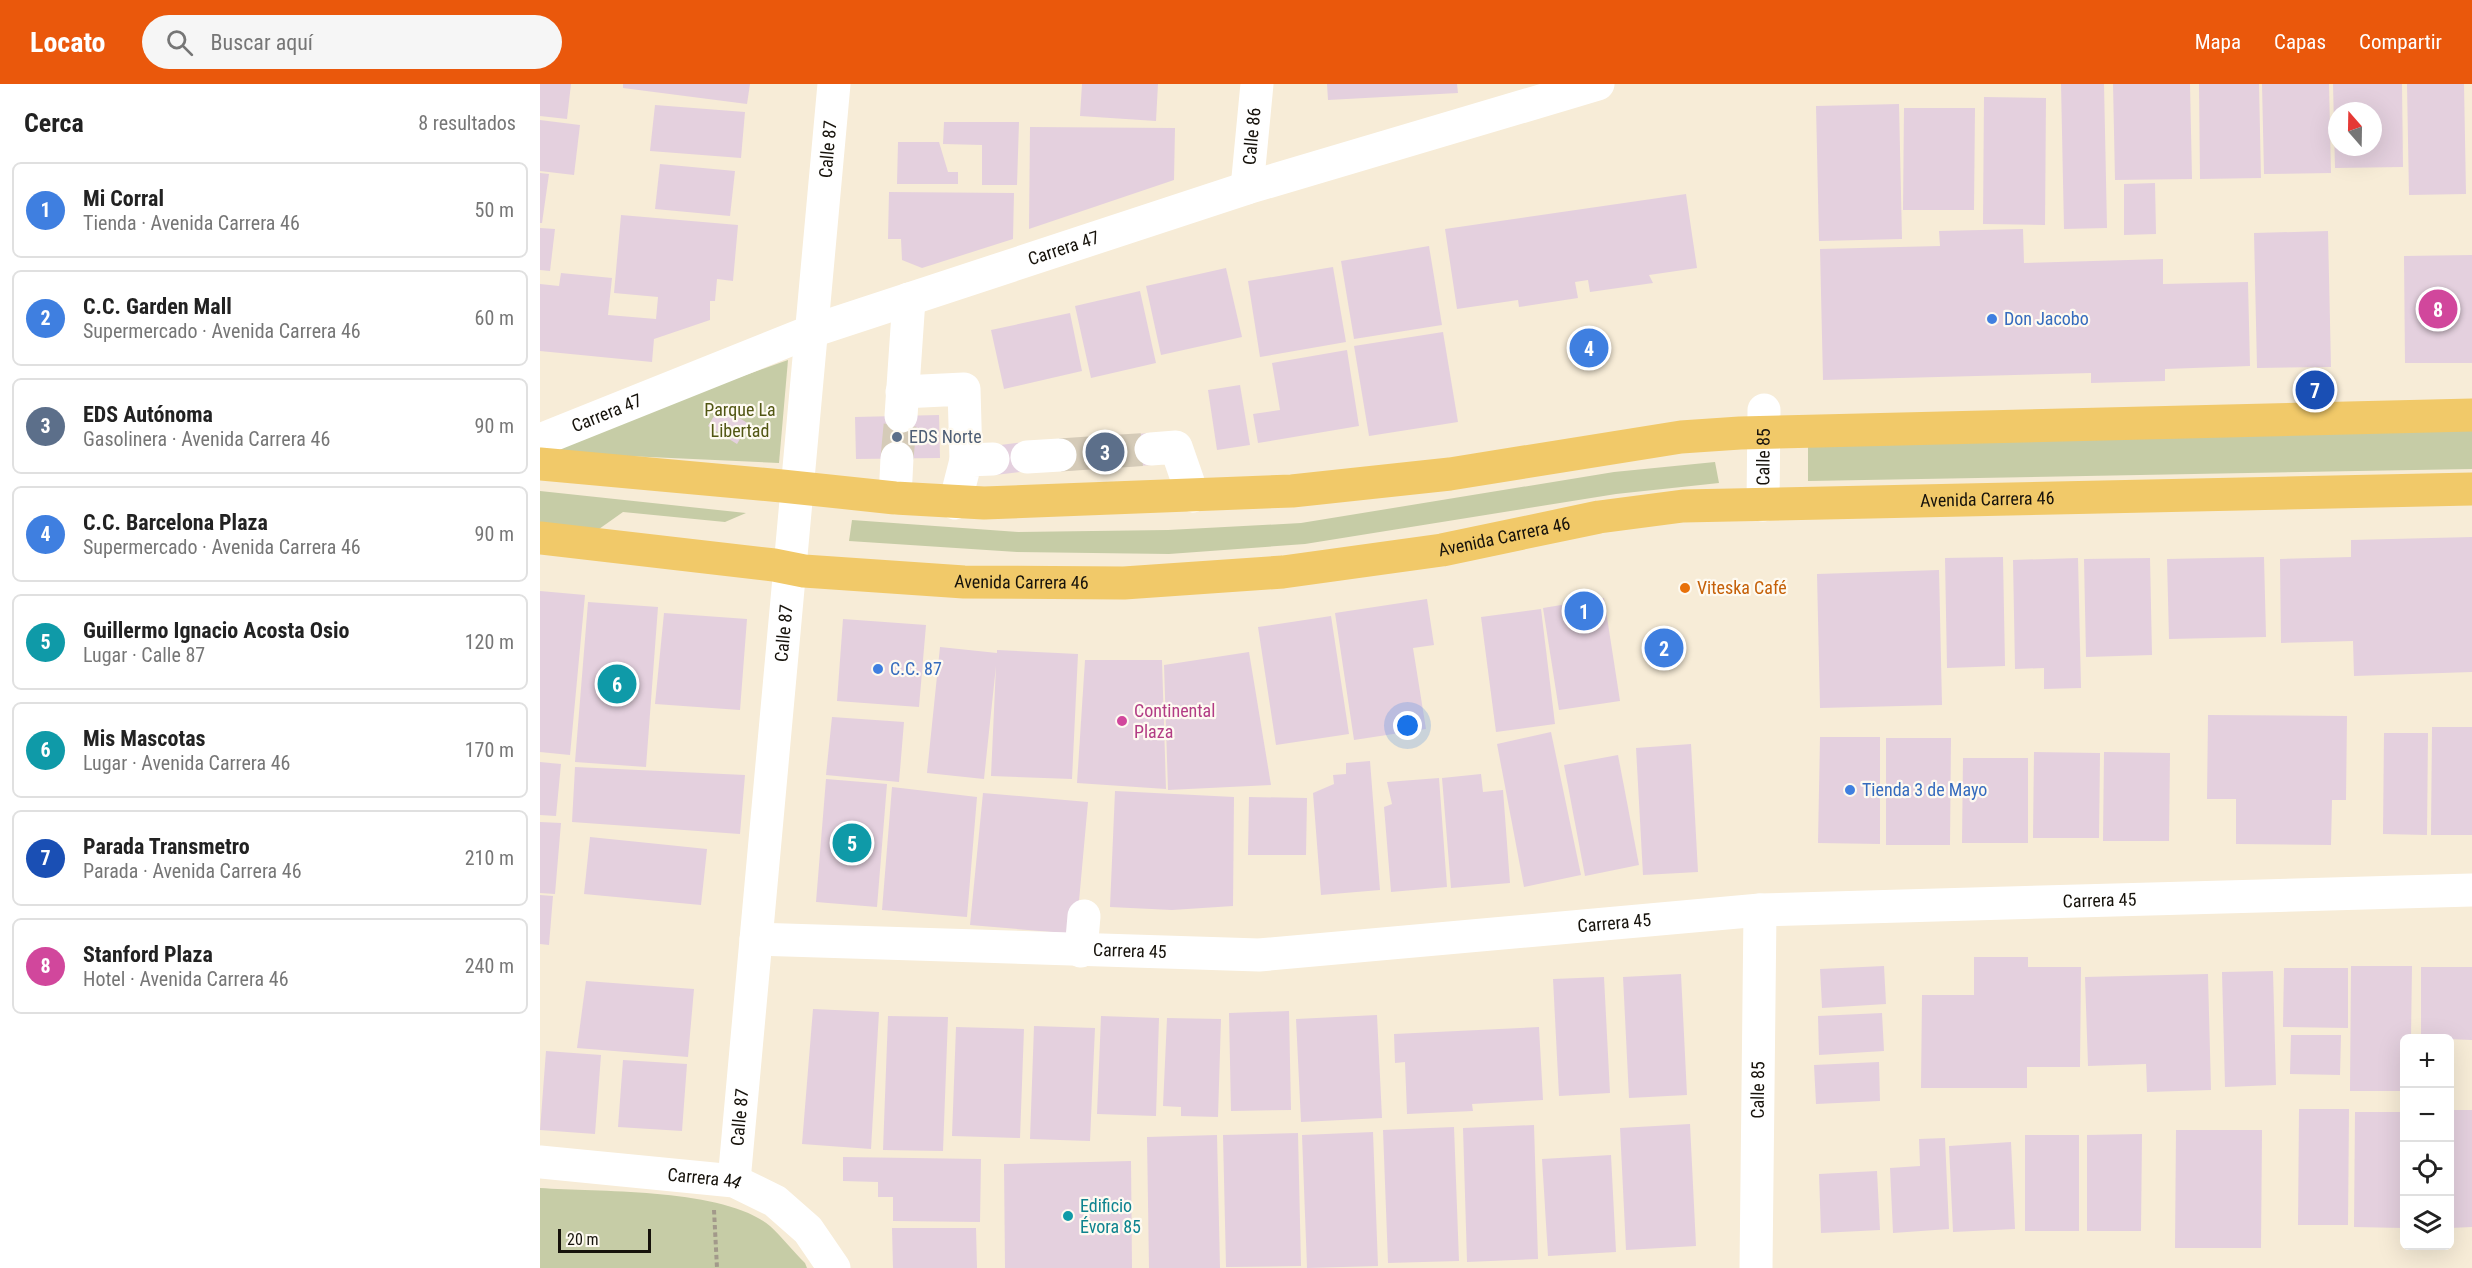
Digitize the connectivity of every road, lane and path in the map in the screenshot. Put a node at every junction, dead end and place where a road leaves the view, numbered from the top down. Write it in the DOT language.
graph roads {
  1 [pos="834,84"];
  2 [pos="1257,84"];
  3 [pos="1598,84"];
  4 [pos="1247,188"];
  5 [pos="909,299"];
  6 [pos="812,331"];
  7 [pos="2472,415"];
  8 [pos="1764,421"];
  9 [pos="540,440"];
  10 [pos="1151,449"];
  11 [pos="1060,455"];
  12 [pos="1027,457"];
  13 [pos="897,458"];
  14 [pos="540,464"];
  15 [pos="797,487"];
  16 [pos="2472,489"];
  17 [pos="1193,496"];
  18 [pos="895,498"];
  19 [pos="955,503"];
  20 [pos="1763,505"];
  21 [pos="540,538"];
  22 [pos="790,568"];
  23 [pos="2472,891"];
  24 [pos="1760,910"];
  25 [pos="1084,916"];
  26 [pos="756,939"];
  27 [pos="1081,951"];
  28 [pos="540,1162"];
  29 [pos="723,1181"];
  30 [pos="717,1268"];
  31 [pos="834,1268"];
  32 [pos="1756,1268"];
  1 -- 6 [label="street, Calle 87"];
  2 -- 4 [label="street, Calle 86"];
  3 -- 4 [label="street, Carrera 47"];
  4 -- 5 [label="street, Carrera 47"];
  5 -- 6 [label="street, Carrera 47"];
  5 -- 19 [label="street"];
  6 -- 9 [label="street, Carrera 47"];
  6 -- 15 [label="street, Calle 87"];
  7 -- 8 [label="main road"];
  8 -- 17 [label="main road"];
  8 -- 20 [label="street, Calle 85"];
  10 -- 17 [label="street"];
  11 -- 12 [label="street"];
  13 -- 18 [label="street"];
  14 -- 15 [label="main road"];
  15 -- 18 [label="main road"];
  15 -- 22 [label="street, Calle 87"];
  16 -- 20 [label="main road, Avenida Carrera 46"];
  17 -- 19 [label="main road"];
  18 -- 19 [label="main road"];
  20 -- 22 [label="main road, Avenida Carrera 46"];
  21 -- 22 [label="main road, Avenida Carrera 46"];
  22 -- 26 [label="street, Calle 87"];
  23 -- 24 [label="street, Carrera 45"];
  24 -- 27 [label="street, Carrera 45"];
  24 -- 32 [label="street, Calle 85"];
  25 -- 27 [label="street"];
  26 -- 27 [label="street, Carrera 45"];
  26 -- 29 [label="street, Calle 87"];
  28 -- 29 [label="street, Carrera 44"];
  29 -- 30 [label="path"];
  29 -- 31 [label="street, Carrera 44"];
}
